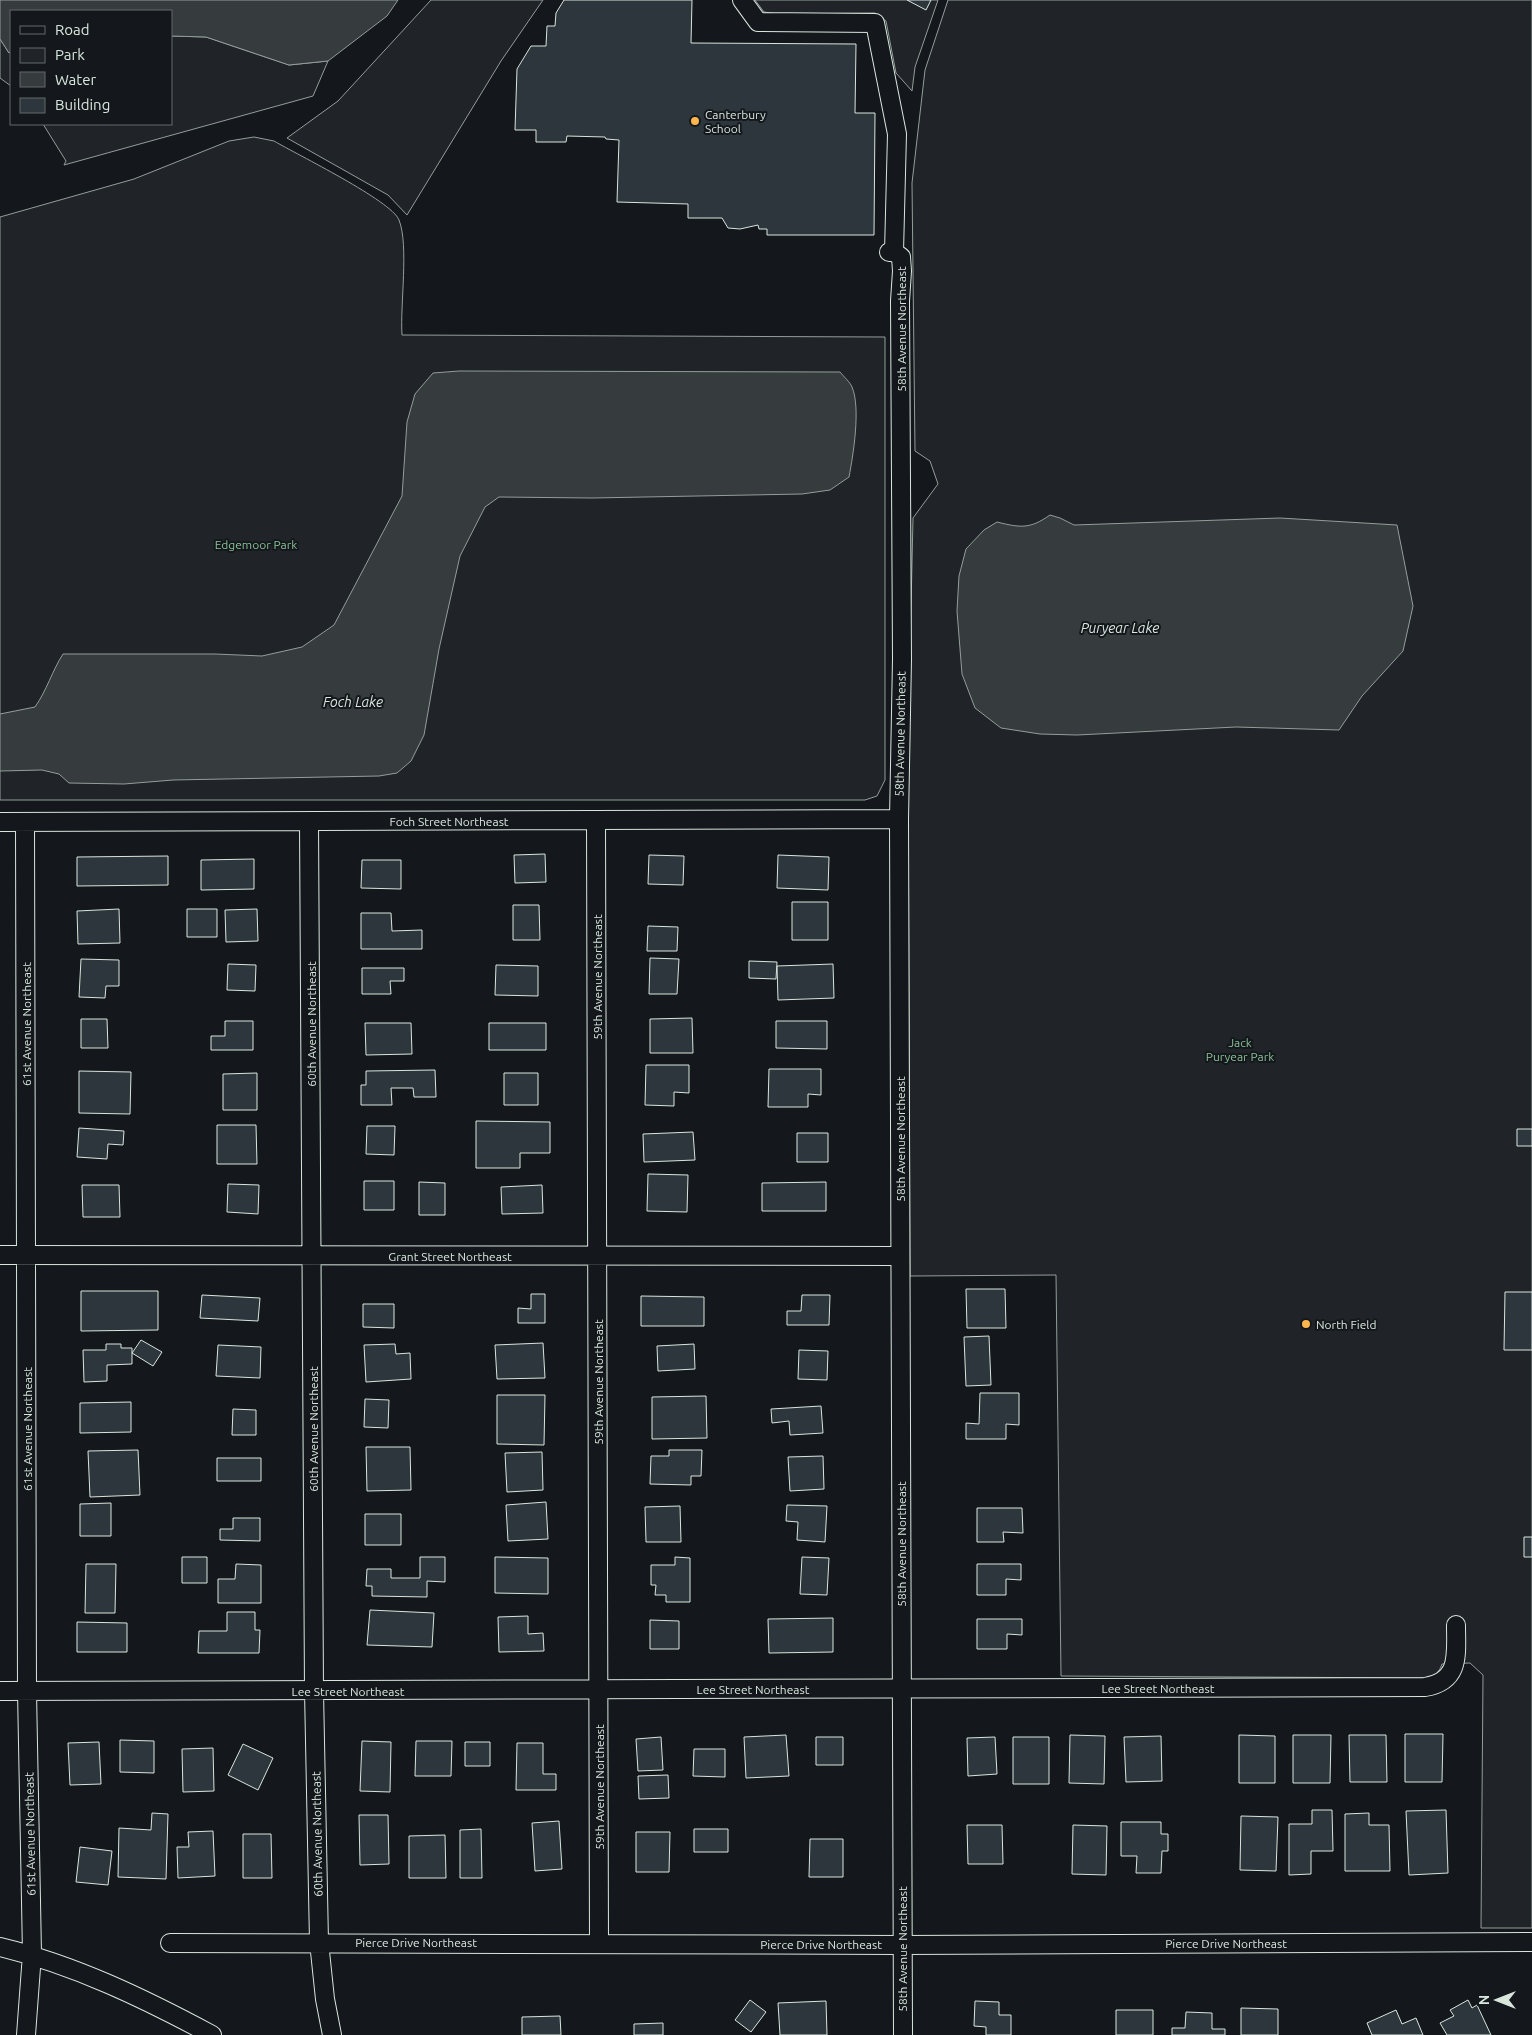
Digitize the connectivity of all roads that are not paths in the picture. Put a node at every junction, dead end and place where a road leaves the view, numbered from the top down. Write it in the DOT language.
graph roads {
  1 [pos="742,0"];
  2 [pos="899,819"];
  3 [pos="596,821"];
  4 [pos="0,822"];
  5 [pos="310,822"];
  6 [pos="26,823"];
  7 [pos="0,1256"];
  8 [pos="27,1256"];
  9 [pos="598,1256"];
  10 [pos="900,1256"];
  11 [pos="312,1257"];
  12 [pos="1456,1625"];
  13 [pos="901,1688"];
  14 [pos="28,1690"];
  15 [pos="598,1690"];
  16 [pos="0,1691"];
  17 [pos="314,1691"];
  18 [pos="319,1942"];
  19 [pos="599,1942"];
  20 [pos="1532,1942"];
  21 [pos="170,1943"];
  22 [pos="902,1945"];
  23 [pos="0,1947"];
  24 [pos="32,1954"];
  25 [pos="26,2035"];
  26 [pos="212,2035"];
  27 [pos="332,2035"];
  28 [pos="903,2035"];
  1 -- 2 [label="street, 58th Avenue Northeast"];
  2 -- 3 [label="street, Foch Street Northeast"];
  2 -- 10 [label="street, 58th Avenue Northeast"];
  3 -- 5 [label="street, Foch Street Northeast"];
  3 -- 9 [label="street, 59th Avenue Northeast"];
  4 -- 6 [label="street, Foch Street Northeast"];
  5 -- 6 [label="street, Foch Street Northeast"];
  5 -- 11 [label="street, 60th Avenue Northeast"];
  6 -- 8 [label="street, 61st Avenue Northeast"];
  7 -- 8 [label="street, Grant Street Northeast"];
  8 -- 11 [label="street, Grant Street Northeast"];
  8 -- 14 [label="street, 61st Avenue Northeast"];
  9 -- 10 [label="street, Grant Street Northeast"];
  9 -- 11 [label="street, Grant Street Northeast"];
  9 -- 15 [label="street, 59th Avenue Northeast"];
  10 -- 13 [label="street, 58th Avenue Northeast"];
  11 -- 17 [label="street, 60th Avenue Northeast"];
  12 -- 13 [label="street, Lee Street Northeast"];
  13 -- 15 [label="street, Lee Street Northeast"];
  13 -- 22 [label="street, 58th Avenue Northeast"];
  14 -- 16 [label="street, Lee Street Northeast"];
  14 -- 17 [label="street, Lee Street Northeast"];
  14 -- 24 [label="street, 61st Avenue Northeast"];
  15 -- 17 [label="street, Lee Street Northeast"];
  15 -- 19 [label="street, 59th Avenue Northeast"];
  17 -- 18 [label="street, 60th Avenue Northeast"];
  18 -- 19 [label="street, Pierce Drive Northeast"];
  18 -- 21 [label="street, Pierce Drive Northeast"];
  18 -- 27 [label="street, 60th Avenue Northeast"];
  19 -- 22 [label="street, Pierce Drive Northeast"];
  20 -- 22 [label="street, Pierce Drive Northeast"];
  22 -- 28 [label="street, 58th Avenue Northeast"];
  23 -- 24 [label="street"];
  24 -- 25 [label="street, 61st Avenue Northeast"];
  24 -- 26 [label="street"];
}
